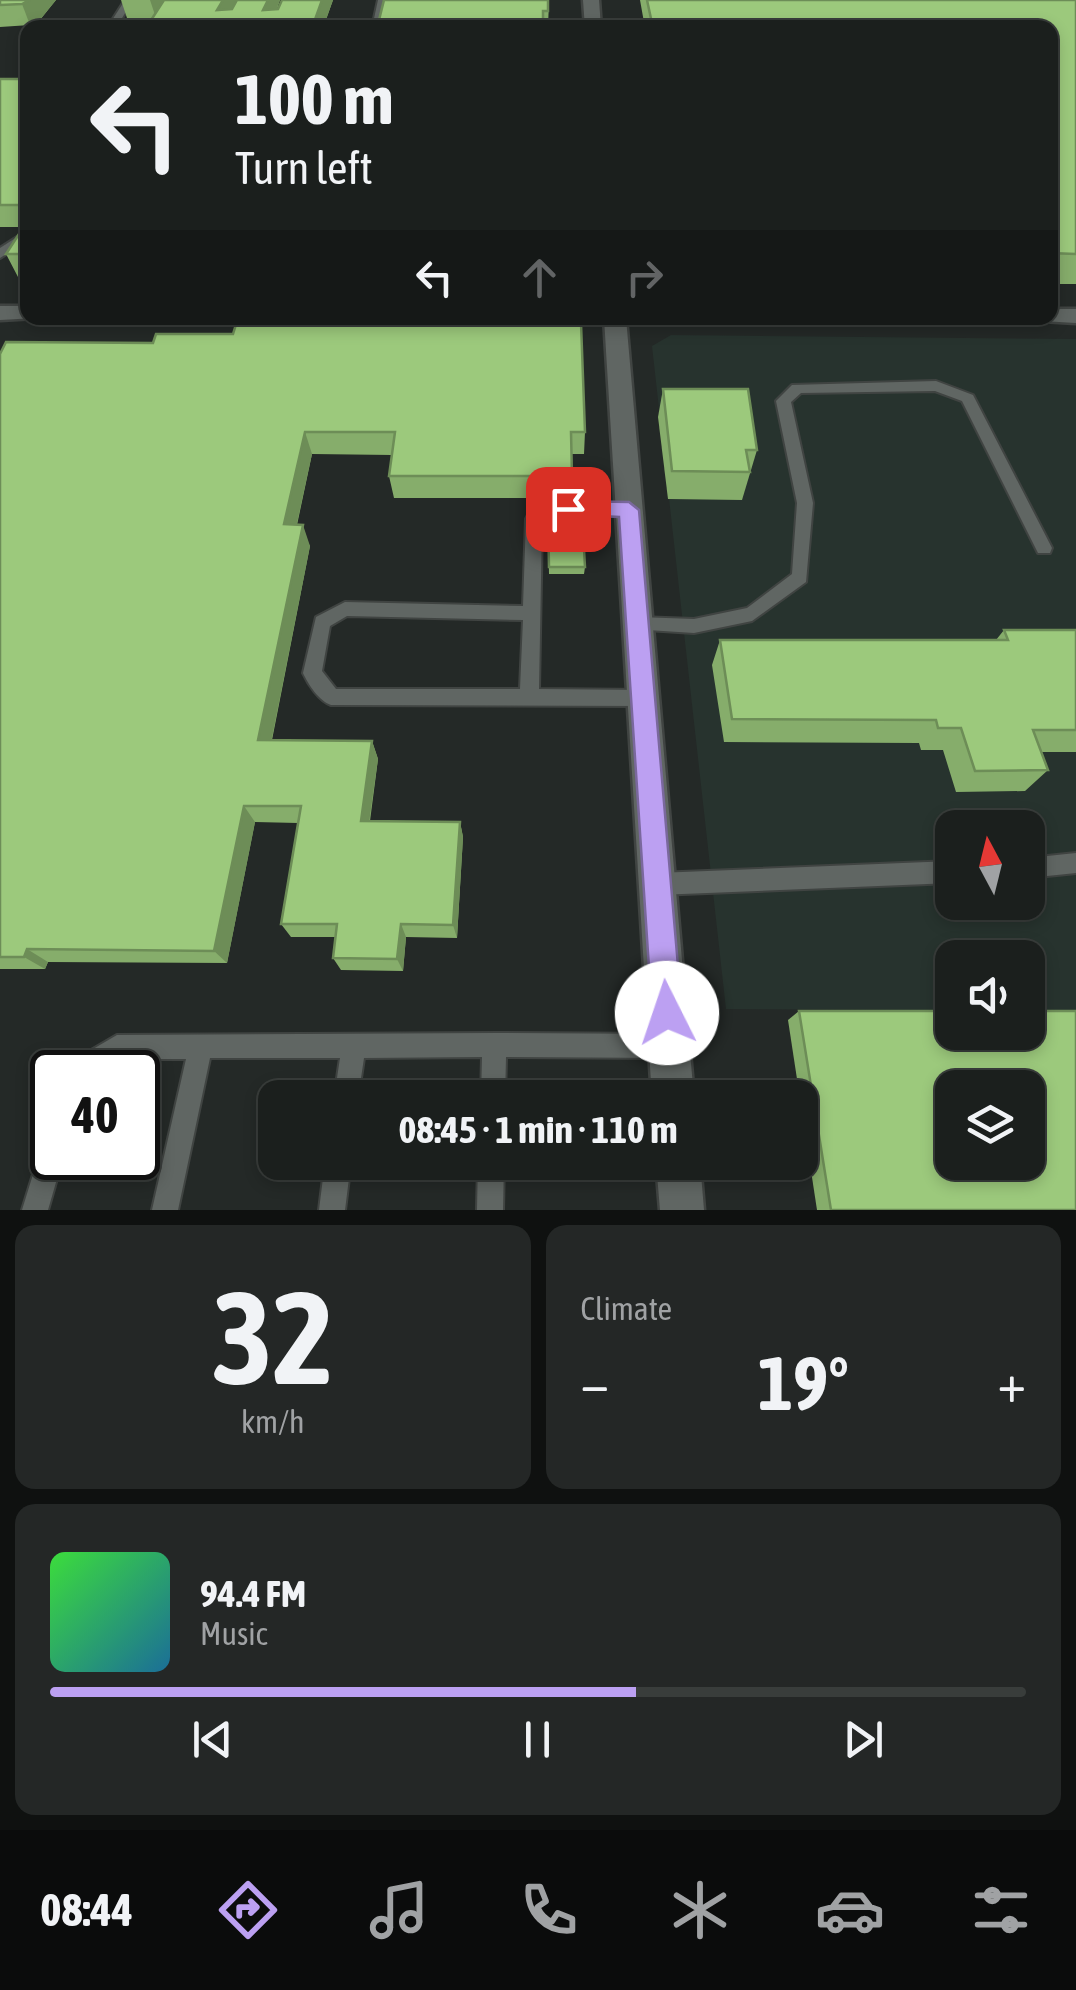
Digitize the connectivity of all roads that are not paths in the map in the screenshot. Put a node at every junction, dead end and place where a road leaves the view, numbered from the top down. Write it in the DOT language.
graph roads {
  1 [pos="616,325"];
  2 [pos="629,510"];
  3 [pos="1044,548"];
  4 [pos="532,613"];
  5 [pos="638,624"];
  6 [pos="643,698"];
  7 [pos="530,699"];
  8 [pos="1076,863"];
  9 [pos="1045,866"];
  10 [pos="935,873"];
  11 [pos="657,884"];
  12 [pos="494,1045"];
  13 [pos="670,1046"];
  14 [pos="200,1047"];
  15 [pos="353,1047"];
  16 [pos="114,1050"];
  17 [pos="348,1080"];
  18 [pos="493,1080"];
  19 [pos="672,1080"];
  20 [pos="44,1180"];
  21 [pos="336,1180"];
  22 [pos="491,1180"];
  23 [pos="680,1180"];
  24 [pos="35,1210"];
  25 [pos="165,1210"];
  26 [pos="332,1210"];
  27 [pos="490,1210"];
  28 [pos="682,1210"];
  1 -- 2 [label="street"];
  2 -- 4 [label="lane"];
  2 -- 5 [label="street"];
  3 -- 5 [label="lane"];
  4 -- 7 [label="lane"];
  4 -- 7 [label="lane"];
  5 -- 6 [label="street"];
  6 -- 7 [label="lane"];
  6 -- 11 [label="street"];
  8 -- 9 [label="lane"];
  10 -- 11 [label="lane"];
  11 -- 13 [label="street"];
  12 -- 13 [label="lane"];
  12 -- 15 [label="lane"];
  12 -- 18 [label="lane"];
  13 -- 19 [label="street"];
  14 -- 15 [label="lane"];
  14 -- 16 [label="lane"];
  14 -- 25 [label="lane"];
  15 -- 17 [label="lane"];
  20 -- 24 [label="lane"];
  21 -- 26 [label="lane"];
  22 -- 27 [label="lane"];
  23 -- 28 [label="street"];
}
